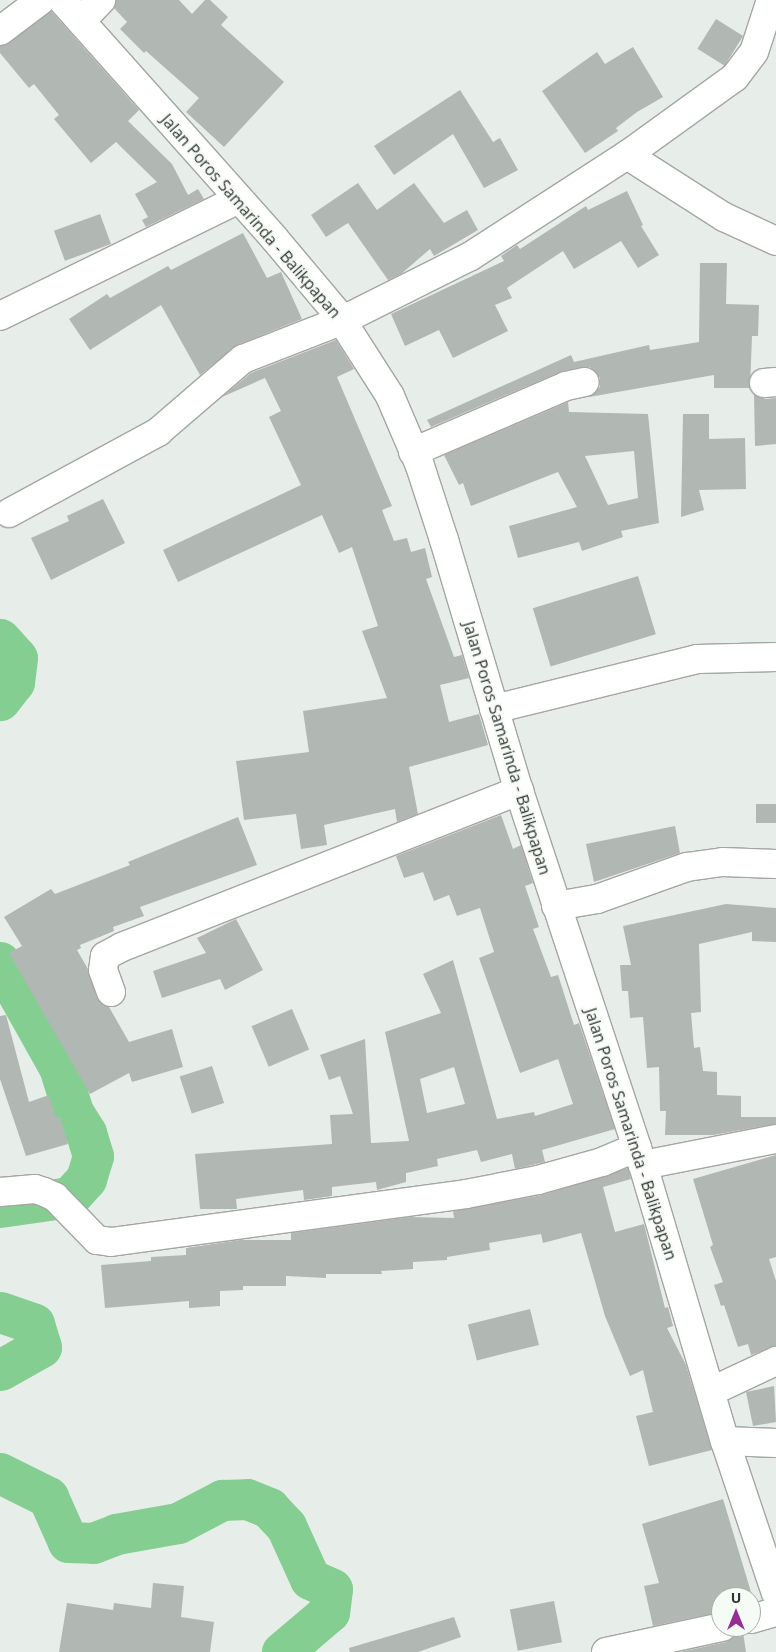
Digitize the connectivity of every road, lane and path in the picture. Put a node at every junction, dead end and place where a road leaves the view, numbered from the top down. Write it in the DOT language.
graph roads {
  1 [pos="41,0"];
  2 [pos="62,0"];
  3 [pos="101,0"];
  4 [pos="771,0"];
  5 [pos="81,21"];
  6 [pos="0,31"];
  7 [pos="626,155"];
  8 [pos="239,199"];
  9 [pos="776,241"];
  10 [pos="0,316"];
  11 [pos="342,320"];
  12 [pos="585,382"];
  13 [pos="414,452"];
  14 [pos="9,514"];
  15 [pos="776,657"];
  16 [pos="494,709"];
  17 [pos="519,791"];
  18 [pos="776,864"];
  19 [pos="556,906"];
  20 [pos="110,992"];
  21 [pos="776,1139"];
  22 [pos="640,1156"];
  23 [pos="0,1192"];
  24 [pos="776,1361"];
  25 [pos="712,1391"];
  26 [pos="725,1441"];
  27 [pos="776,1443"];
  28 [pos="776,1593"];
  29 [pos="776,1612"];
  30 [pos="761,1616"];
  31 [pos="711,1629"];
  32 [pos="606,1652"];
  1 -- 6 [label="main road"];
  2 -- 5 [label="main road, Jalan Poros Samarinda - Balikpapan"];
  3 -- 5 [label="main road"];
  4 -- 7 [label="main road"];
  5 -- 8 [label="main road, Jalan Poros Samarinda - Balikpapan"];
  7 -- 9 [label="main road"];
  7 -- 11 [label="main road"];
  8 -- 10 [label="main road"];
  8 -- 11 [label="main road, Jalan Poros Samarinda - Balikpapan"];
  11 -- 13 [label="main road, Jalan Poros Samarinda - Balikpapan"];
  11 -- 14 [label="main road"];
  12 -- 13 [label="main road"];
  13 -- 16 [label="main road, Jalan Poros Samarinda - Balikpapan"];
  15 -- 16 [label="main road"];
  16 -- 17 [label="main road, Jalan Poros Samarinda - Balikpapan"];
  17 -- 19 [label="main road, Jalan Poros Samarinda - Balikpapan"];
  17 -- 20 [label="main road"];
  18 -- 19 [label="main road"];
  19 -- 22 [label="main road, Jalan Poros Samarinda - Balikpapan"];
  21 -- 22 [label="main road"];
  22 -- 23 [label="main road"];
  22 -- 25 [label="main road, Jalan Poros Samarinda - Balikpapan"];
  24 -- 25 [label="main road"];
  25 -- 26 [label="main road, Jalan Poros Samarinda - Balikpapan"];
  26 -- 27 [label="main road"];
  26 -- 28 [label="main road, Jalan Poros Samarinda - Balikpapan"];
  29 -- 30 [label="main road"];
  31 -- 32 [label="main road"];
}
